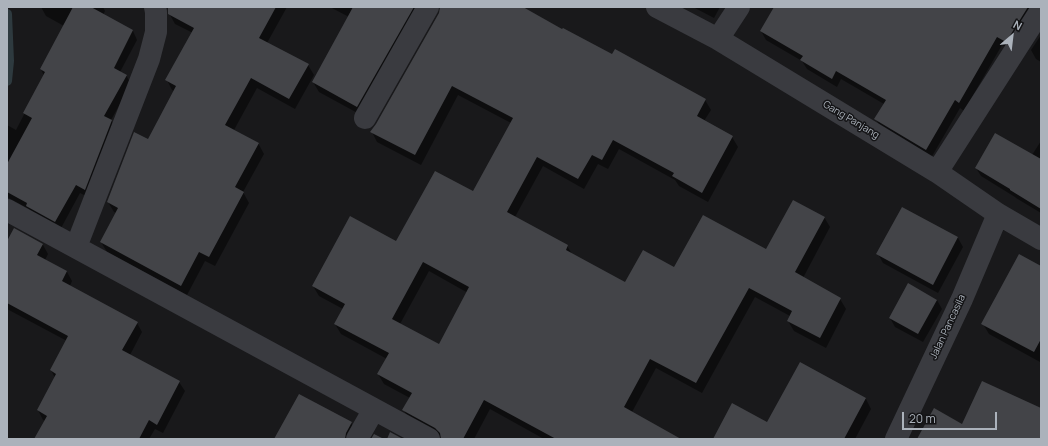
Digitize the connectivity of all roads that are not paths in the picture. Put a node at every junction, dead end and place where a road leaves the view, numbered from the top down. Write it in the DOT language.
graph roads {
  1 [pos="155,7"];
  2 [pos="428,7"];
  3 [pos="657,7"];
  4 [pos="739,7"];
  5 [pos="1041,10"];
  6 [pos="718,39"];
  7 [pos="365,118"];
  8 [pos="937,172"];
  9 [pos="7,210"];
  10 [pos="998,214"];
  11 [pos="1041,239"];
  12 [pos="76,247"];
  13 [pos="374,409"];
  14 [pos="357,439"];
  15 [pos="429,439"];
  16 [pos="896,439"];
  1 -- 12 [label="street"];
  2 -- 7 [label="street"];
  3 -- 6 [label="street, Gang Panjang"];
  4 -- 6 [label="street"];
  5 -- 8 [label="street"];
  6 -- 8 [label="street, Gang Panjang"];
  8 -- 10 [label="street, Gang Panjang"];
  9 -- 12 [label="street"];
  10 -- 11 [label="street, Gang Panjang"];
  10 -- 16 [label="street, Jalan Pancasila"];
  12 -- 13 [label="street"];
  13 -- 14 [label="street"];
  13 -- 15 [label="street"];
}
